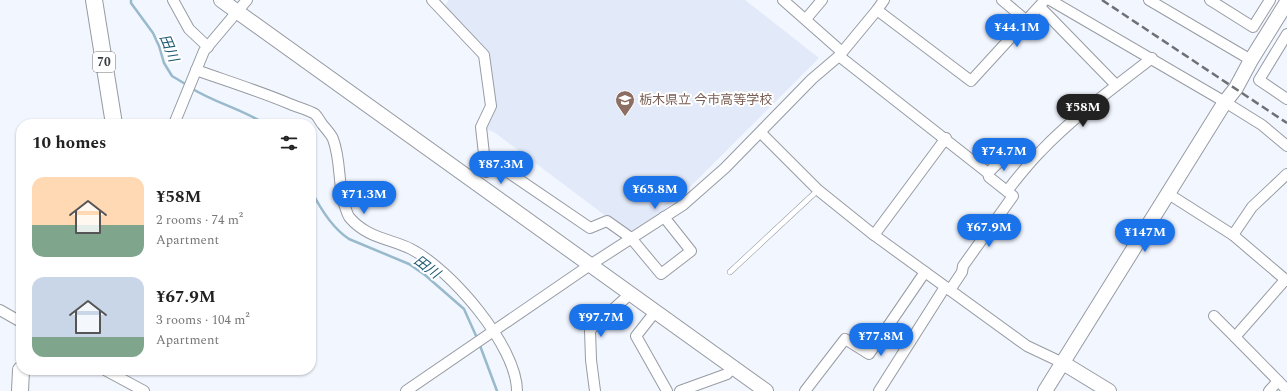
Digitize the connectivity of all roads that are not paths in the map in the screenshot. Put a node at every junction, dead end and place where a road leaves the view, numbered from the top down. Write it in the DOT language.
graph roads {
  1 [pos="94,0"];
  2 [pos="173,0"];
  3 [pos="221,0"];
  4 [pos="247,0"];
  5 [pos="432,0"];
  6 [pos="783,0"];
  7 [pos="822,0"];
  8 [pos="884,0"];
  9 [pos="1002,0"];
  10 [pos="1050,0"];
  11 [pos="1149,0"];
  12 [pos="1210,0"];
  13 [pos="1270,0"];
  14 [pos="1287,2"];
  15 [pos="1043,3"];
  16 [pos="877,10"];
  17 [pos="238,13"];
  18 [pos="806,19"];
  19 [pos="1027,20"];
  20 [pos="1286,39"];
  21 [pos="208,47"];
  22 [pos="840,54"];
  23 [pos="1152,58"];
  24 [pos="1251,60"];
  25 [pos="196,70"];
  26 [pos="1116,85"];
  27 [pos="1287,99"];
  28 [pos="1225,102"];
  29 [pos="113,119"];
  30 [pos="176,119"];
  31 [pos="761,133"];
  32 [pos="946,138"];
  33 [pos="1287,146"];
  34 [pos="1013,148"];
  35 [pos="988,173"];
  36 [pos="1287,174"];
  37 [pos="818,190"];
  38 [pos="1007,191"];
  39 [pos="1167,193"];
  40 [pos="664,217"];
  41 [pos="874,235"];
  42 [pos="1233,235"];
  43 [pos="631,238"];
  44 [pos="590,265"];
  45 [pos="730,272"];
  46 [pos="925,272"];
  47 [pos="1286,281"];
  48 [pos="948,289"];
  49 [pos="630,294"];
  50 [pos="0,310"];
  51 [pos="655,312"];
  52 [pos="1214,316"];
  53 [pos="16,319"];
  54 [pos="492,331"];
  55 [pos="1235,337"];
  56 [pos="1063,363"];
  57 [pos="734,366"];
  58 [pos="21,375"];
  59 [pos="114,375"];
  60 [pos="1278,381"];
  61 [pos="1287,390"];
  62 [pos="20,391"];
  63 [pos="144,391"];
  64 [pos="406,391"];
  65 [pos="517,391"];
  66 [pos="595,391"];
  67 [pos="667,391"];
  68 [pos="680,391"];
  69 [pos="766,391"];
  70 [pos="805,391"];
  71 [pos="879,391"];
  72 [pos="1045,391"];
  73 [pos="1109,391"];
  74 [pos="1270,391"];
  1 -- 29 [label="main road, 70"];
  2 -- 21 [label="street"];
  3 -- 17 [label="street"];
  4 -- 17 [label="street"];
  5 -- 43 [label="street"];
  6 -- 18 [label="street"];
  7 -- 18 [label="street"];
  8 -- 16 [label="street"];
  9 -- 19 [label="street"];
  10 -- 23 [label="street"];
  11 -- 24 [label="street"];
  12 -- 13 [label="street"];
  14 -- 24 [label="street"];
  15 -- 19 [label="street"];
  15 -- 26 [label="street"];
  16 -- 19 [label="street"];
  16 -- 22 [label="street"];
  17 -- 21 [label="street"];
  17 -- 44 [label="street"];
  18 -- 22 [label="street"];
  20 -- 27 [label="street"];
  21 -- 25 [label="street"];
  22 -- 31 [label="street"];
  22 -- 32 [label="street"];
  23 -- 26 [label="street"];
  23 -- 28 [label="street"];
  24 -- 28 [label="street"];
  25 -- 30 [label="street"];
  25 -- 54 [label="street"];
  26 -- 38 [label="street"];
  28 -- 33 [label="street"];
  28 -- 39 [label="street"];
  31 -- 37 [label="street"];
  31 -- 40 [label="street"];
  32 -- 35 [label="street"];
  32 -- 41 [label="street"];
  34 -- 35 [label="street"];
  35 -- 38 [label="street"];
  36 -- 42 [label="street"];
  37 -- 41 [label="street"];
  37 -- 45 [label="lane"];
  38 -- 48 [label="street"];
  39 -- 42 [label="street"];
  39 -- 56 [label="street"];
  40 -- 43 [label="street"];
  40 -- 43 [label="street"];
  41 -- 46 [label="street"];
  42 -- 47 [label="street"];
  43 -- 44 [label="street"];
  44 -- 49 [label="street"];
  44 -- 54 [label="street"];
  46 -- 48 [label="street"];
  46 -- 70 [label="street"];
  47 -- 55 [label="street"];
  48 -- 56 [label="street"];
  48 -- 71 [label="street"];
  49 -- 51 [label="street"];
  49 -- 66 [label="street"];
  50 -- 53 [label="street"];
  51 -- 57 [label="street"];
  51 -- 67 [label="street"];
  52 -- 55 [label="street"];
  54 -- 64 [label="street"];
  54 -- 65 [label="street"];
  55 -- 60 [label="street"];
  56 -- 72 [label="street"];
  56 -- 73 [label="street"];
  57 -- 68 [label="street"];
  57 -- 69 [label="street"];
  58 -- 62 [label="main road"];
  59 -- 63 [label="street"];
  60 -- 61 [label="street"];
  60 -- 74 [label="street"];
}
